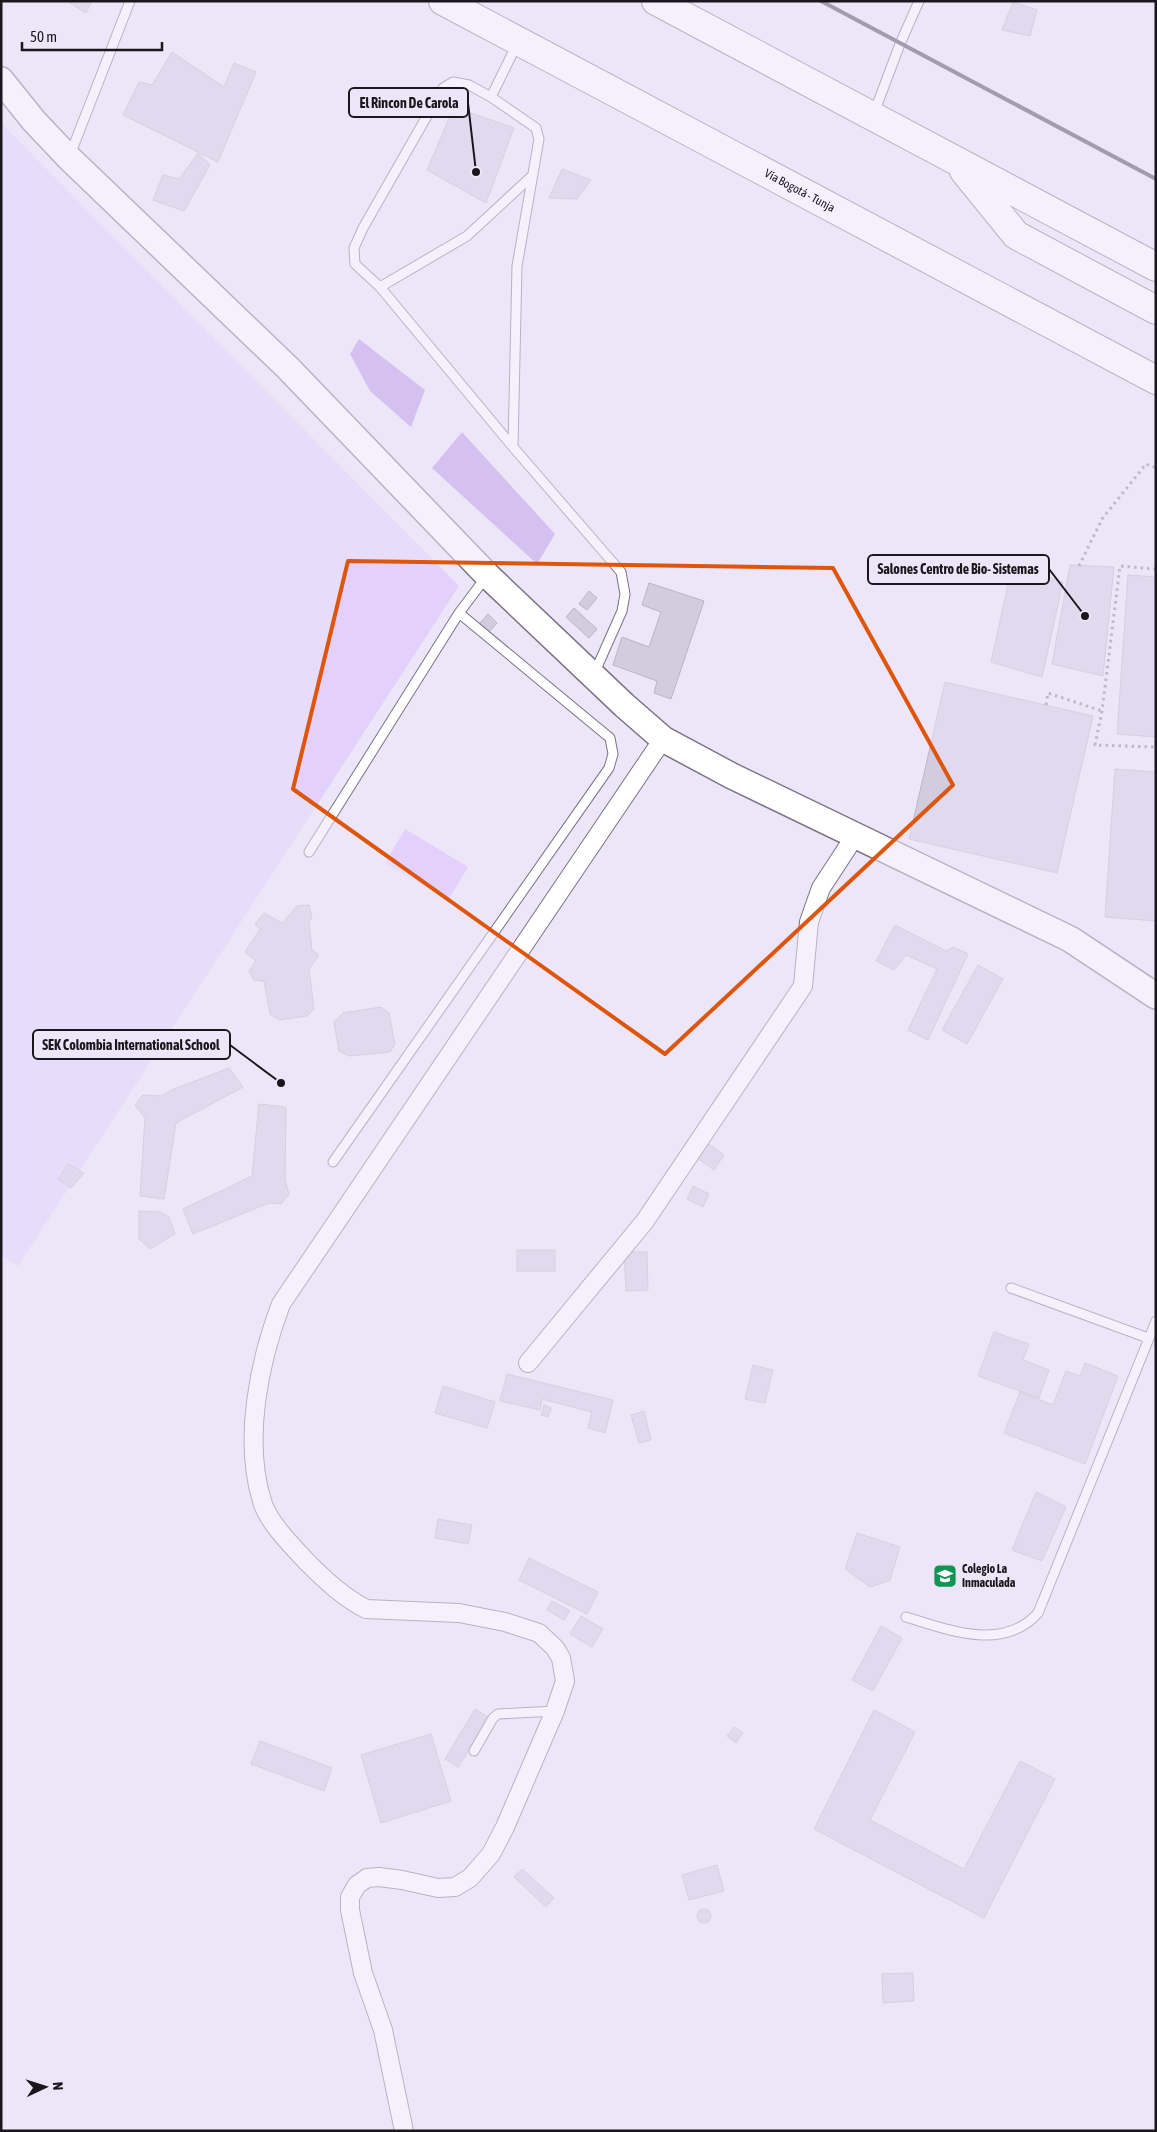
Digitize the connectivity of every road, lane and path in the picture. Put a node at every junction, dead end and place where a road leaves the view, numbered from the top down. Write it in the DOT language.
graph roads {
  1 [pos="130,1"];
  2 [pos="442,1"];
  3 [pos="656,1"];
  4 [pos="919,1"];
  5 [pos="518,42"];
  6 [pos="1,80"];
  7 [pos="491,98"];
  8 [pos="872,118"];
  9 [pos="69,158"];
  10 [pos="954,160"];
  11 [pos="533,175"];
  12 [pos="1156,267"];
  13 [pos="380,287"];
  14 [pos="1156,310"];
  15 [pos="1156,380"];
  16 [pos="513,447"];
  17 [pos="1156,468"];
  18 [pos="1079,566"];
  19 [pos="1156,569"];
  20 [pos="487,575"];
  21 [pos="459,613"];
  22 [pos="593,676"];
  23 [pos="1046,705"];
  24 [pos="1102,711"];
  25 [pos="663,739"];
  26 [pos="1156,747"];
  27 [pos="855,836"];
  28 [pos="309,852"];
  29 [pos="1156,996"];
  30 [pos="333,1162"];
  31 [pos="1011,1288"];
  32 [pos="1156,1321"];
  33 [pos="1148,1338"];
  34 [pos="528,1363"];
  35 [pos="906,1618"];
  36 [pos="555,1711"];
  37 [pos="474,1751"];
  38 [pos="404,2131"];
  1 -- 9 [label="lane"];
  2 -- 5 [label="highway, Vía Bogotá - Tunja"];
  3 -- 8 [label="highway"];
  4 -- 8 [label="lane"];
  5 -- 7 [label="lane"];
  5 -- 15 [label="highway, Vía Bogotá - Tunja"];
  6 -- 9 [label="street"];
  7 -- 11 [label="lane"];
  7 -- 13 [label="lane"];
  8 -- 10 [label="highway"];
  9 -- 20 [label="street"];
  10 -- 12 [label="highway"];
  10 -- 14 [label="highway"];
  11 -- 13 [label="lane"];
  11 -- 16 [label="lane"];
  13 -- 16 [label="lane"];
  16 -- 22 [label="lane"];
  17 -- 18 [label="path"];
  19 -- 24 [label="path"];
  20 -- 21 [label="lane"];
  20 -- 22 [label="street"];
  21 -- 28 [label="lane"];
  21 -- 30 [label="lane"];
  22 -- 25 [label="street"];
  23 -- 24 [label="path"];
  24 -- 26 [label="path"];
  25 -- 27 [label="street"];
  25 -- 36 [label="street"];
  27 -- 29 [label="street"];
  27 -- 34 [label="street"];
  31 -- 33 [label="lane"];
  32 -- 33 [label="lane"];
  33 -- 35 [label="lane"];
  36 -- 37 [label="lane"];
  36 -- 38 [label="street"];
}
